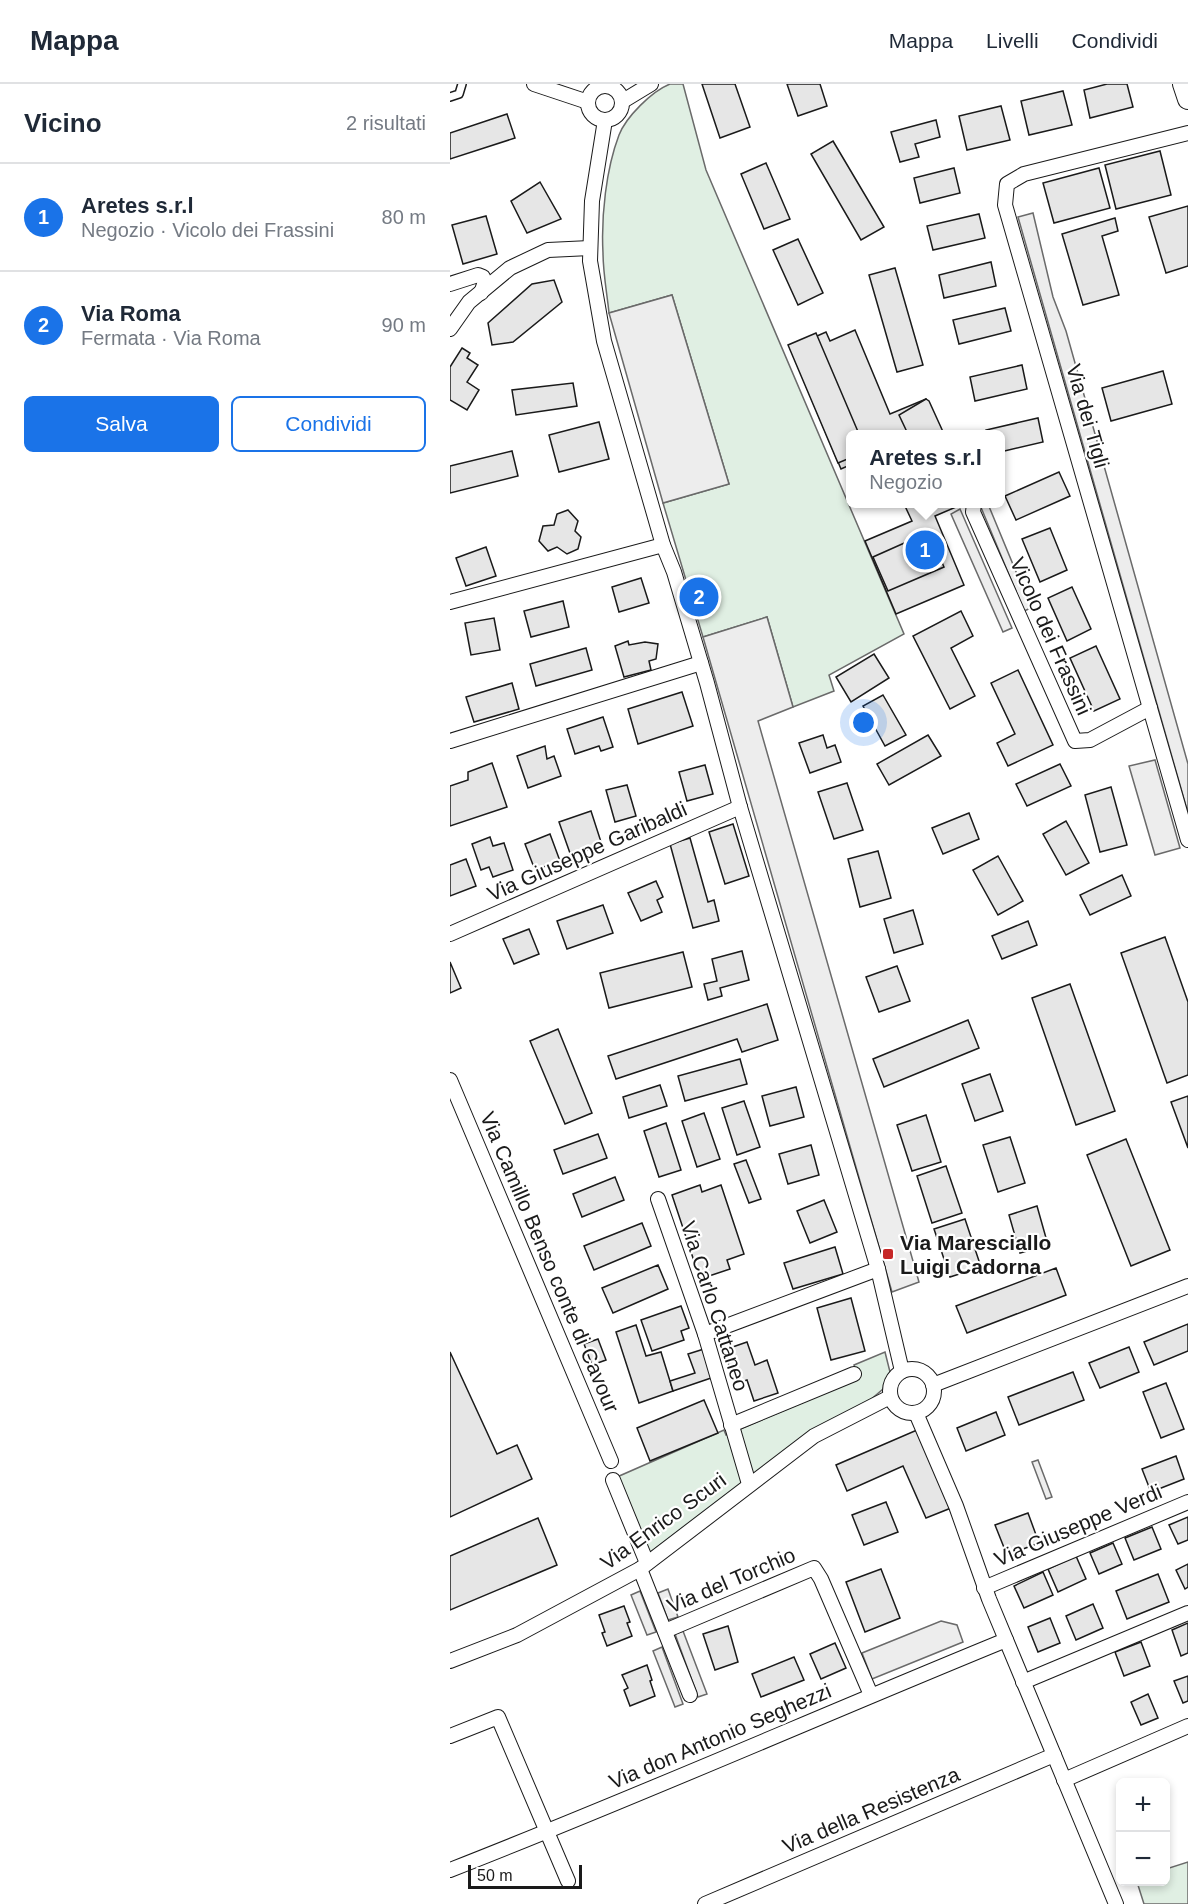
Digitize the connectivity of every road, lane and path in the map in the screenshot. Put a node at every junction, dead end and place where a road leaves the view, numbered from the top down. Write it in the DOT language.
graph roads {
  1 [pos="462,84"];
  2 [pos="534,84"];
  3 [pos="651,84"];
  4 [pos="1183,84"];
  5 [pos="608,85"];
  6 [pos="450,97"];
  7 [pos="1188,99"];
  8 [pos="623,101"];
  9 [pos="588,102"];
  10 [pos="605,120"];
  11 [pos="1188,133"];
  12 [pos="590,248"];
  13 [pos="450,284"];
  14 [pos="481,293"];
  15 [pos="450,329"];
  16 [pos="974,508"];
  17 [pos="663,545"];
  18 [pos="450,602"];
  19 [pos="701,663"];
  20 [pos="1150,708"];
  21 [pos="450,741"];
  22 [pos="740,807"];
  23 [pos="1188,840"];
  24 [pos="450,934"];
  25 [pos="450,1080"];
  26 [pos="658,1199"];
  27 [pos="878,1269"];
  28 [pos="1188,1286"];
  29 [pos="705,1334"];
  30 [pos="902,1371"];
  31 [pos="854,1374"];
  32 [pos="933,1385"];
  33 [pos="890,1397"];
  34 [pos="916,1413"];
  35 [pos="730,1425"];
  36 [pos="611,1461"];
  37 [pos="613,1480"];
  38 [pos="749,1484"];
  39 [pos="1188,1502"];
  40 [pos="644,1566"];
  41 [pos="984,1588"];
  42 [pos="1188,1613"];
  43 [pos="665,1631"];
  44 [pos="1006,1640"];
  45 [pos="450,1661"];
  46 [pos="1023,1682"];
  47 [pos="690,1695"];
  48 [pos="871,1695"];
  49 [pos="1188,1725"];
  50 [pos="450,1736"];
  51 [pos="1054,1755"];
  52 [pos="1064,1780"];
  53 [pos="547,1832"];
  54 [pos="450,1870"];
  55 [pos="568,1881"];
  56 [pos="705,1904"];
  57 [pos="1116,1904"];
  1 -- 6 [label="lane"];
  2 -- 9 [label="street"];
  3 -- 8 [label="street"];
  4 -- 7 [label="street"];
  5 -- 8 [label="street"];
  5 -- 9 [label="street"];
  8 -- 10 [label="street"];
  9 -- 10 [label="street"];
  10 -- 12 [label="street"];
  11 -- 20 [label="street, Via dei Tigli"];
  12 -- 14 [label="street"];
  12 -- 17 [label="street"];
  13 -- 14 [label="street"];
  14 -- 15 [label="street"];
  16 -- 20 [label="street, Vicolo dei Frassini"];
  17 -- 18 [label="street"];
  17 -- 19 [label="street"];
  19 -- 21 [label="street"];
  19 -- 22 [label="street"];
  20 -- 23 [label="street, Via dei Tigli"];
  22 -- 24 [label="street, Via Giuseppe Garibaldi"];
  22 -- 27 [label="street"];
  25 -- 36 [label="street, Via Camillo Benso conte di Cavour"];
  26 -- 29 [label="street, Via Carlo Cattaneo"];
  27 -- 29 [label="street"];
  27 -- 30 [label="street"];
  28 -- 32 [label="street"];
  29 -- 35 [label="street, Via Carlo Cattaneo"];
  30 -- 32 [label="street"];
  30 -- 33 [label="street"];
  31 -- 35 [label="street, Via Carlo Cattaneo"];
  32 -- 34 [label="street"];
  33 -- 34 [label="street"];
  33 -- 38 [label="street, Via Enrico Scuri"];
  34 -- 41 [label="street"];
  35 -- 38 [label="street, Via Carlo Cattaneo"];
  37 -- 40 [label="street"];
  38 -- 40 [label="street, Via Enrico Scuri"];
  39 -- 41 [label="street, Via Giuseppe Verdi"];
  40 -- 43 [label="street, Via del Torchio"];
  40 -- 45 [label="street, Via Enrico Scuri"];
  41 -- 44 [label="street"];
  42 -- 46 [label="street"];
  43 -- 47 [label="street, Via del Torchio"];
  43 -- 48 [label="street, Via del Torchio"];
  44 -- 46 [label="street"];
  44 -- 48 [label="street, Via don Antonio Seghezzi"];
  46 -- 51 [label="street"];
  48 -- 53 [label="street, Via don Antonio Seghezzi"];
  49 -- 52 [label="street"];
  50 -- 53 [label="street"];
  51 -- 52 [label="street"];
  51 -- 56 [label="street, Via della Resistenza"];
  52 -- 57 [label="street"];
  53 -- 54 [label="street, Via don Antonio Seghezzi"];
  53 -- 55 [label="street"];
}
